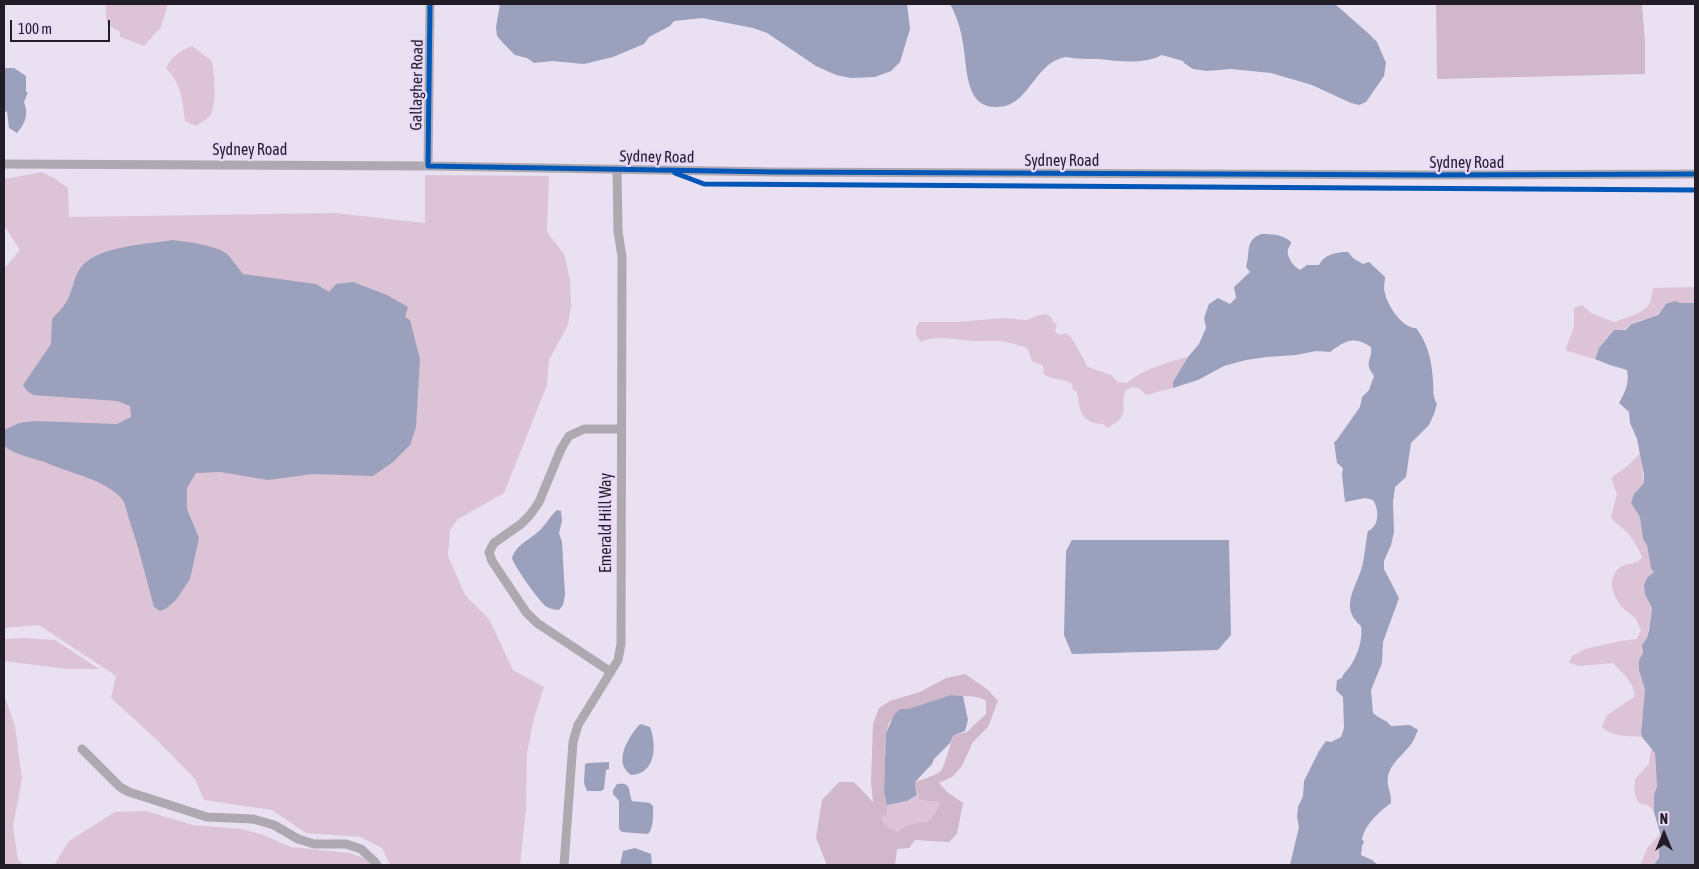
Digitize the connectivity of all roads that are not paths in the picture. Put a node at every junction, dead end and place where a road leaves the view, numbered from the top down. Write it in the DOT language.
graph roads {
  1 [pos="430,4"];
  2 [pos="4,164"];
  3 [pos="428,166"];
  4 [pos="617,169"];
  5 [pos="1695,174"];
  6 [pos="621,430"];
  7 [pos="611,672"];
  8 [pos="82,749"];
  9 [pos="377,865"];
  10 [pos="564,865"];
  1 -- 3 [label="street, Gallagher Road"];
  2 -- 3 [label="street, Sydney Road"];
  3 -- 4 [label="street, Sydney Road"];
  4 -- 5 [label="street, Sydney Road"];
  4 -- 6 [label="street, Emerald Hill Way"];
  6 -- 7 [label="street, Emerald Hill Way"];
  6 -- 7 [label="street"];
  7 -- 10 [label="street, Emerald Hill Way"];
  8 -- 9 [label="street"];
}
